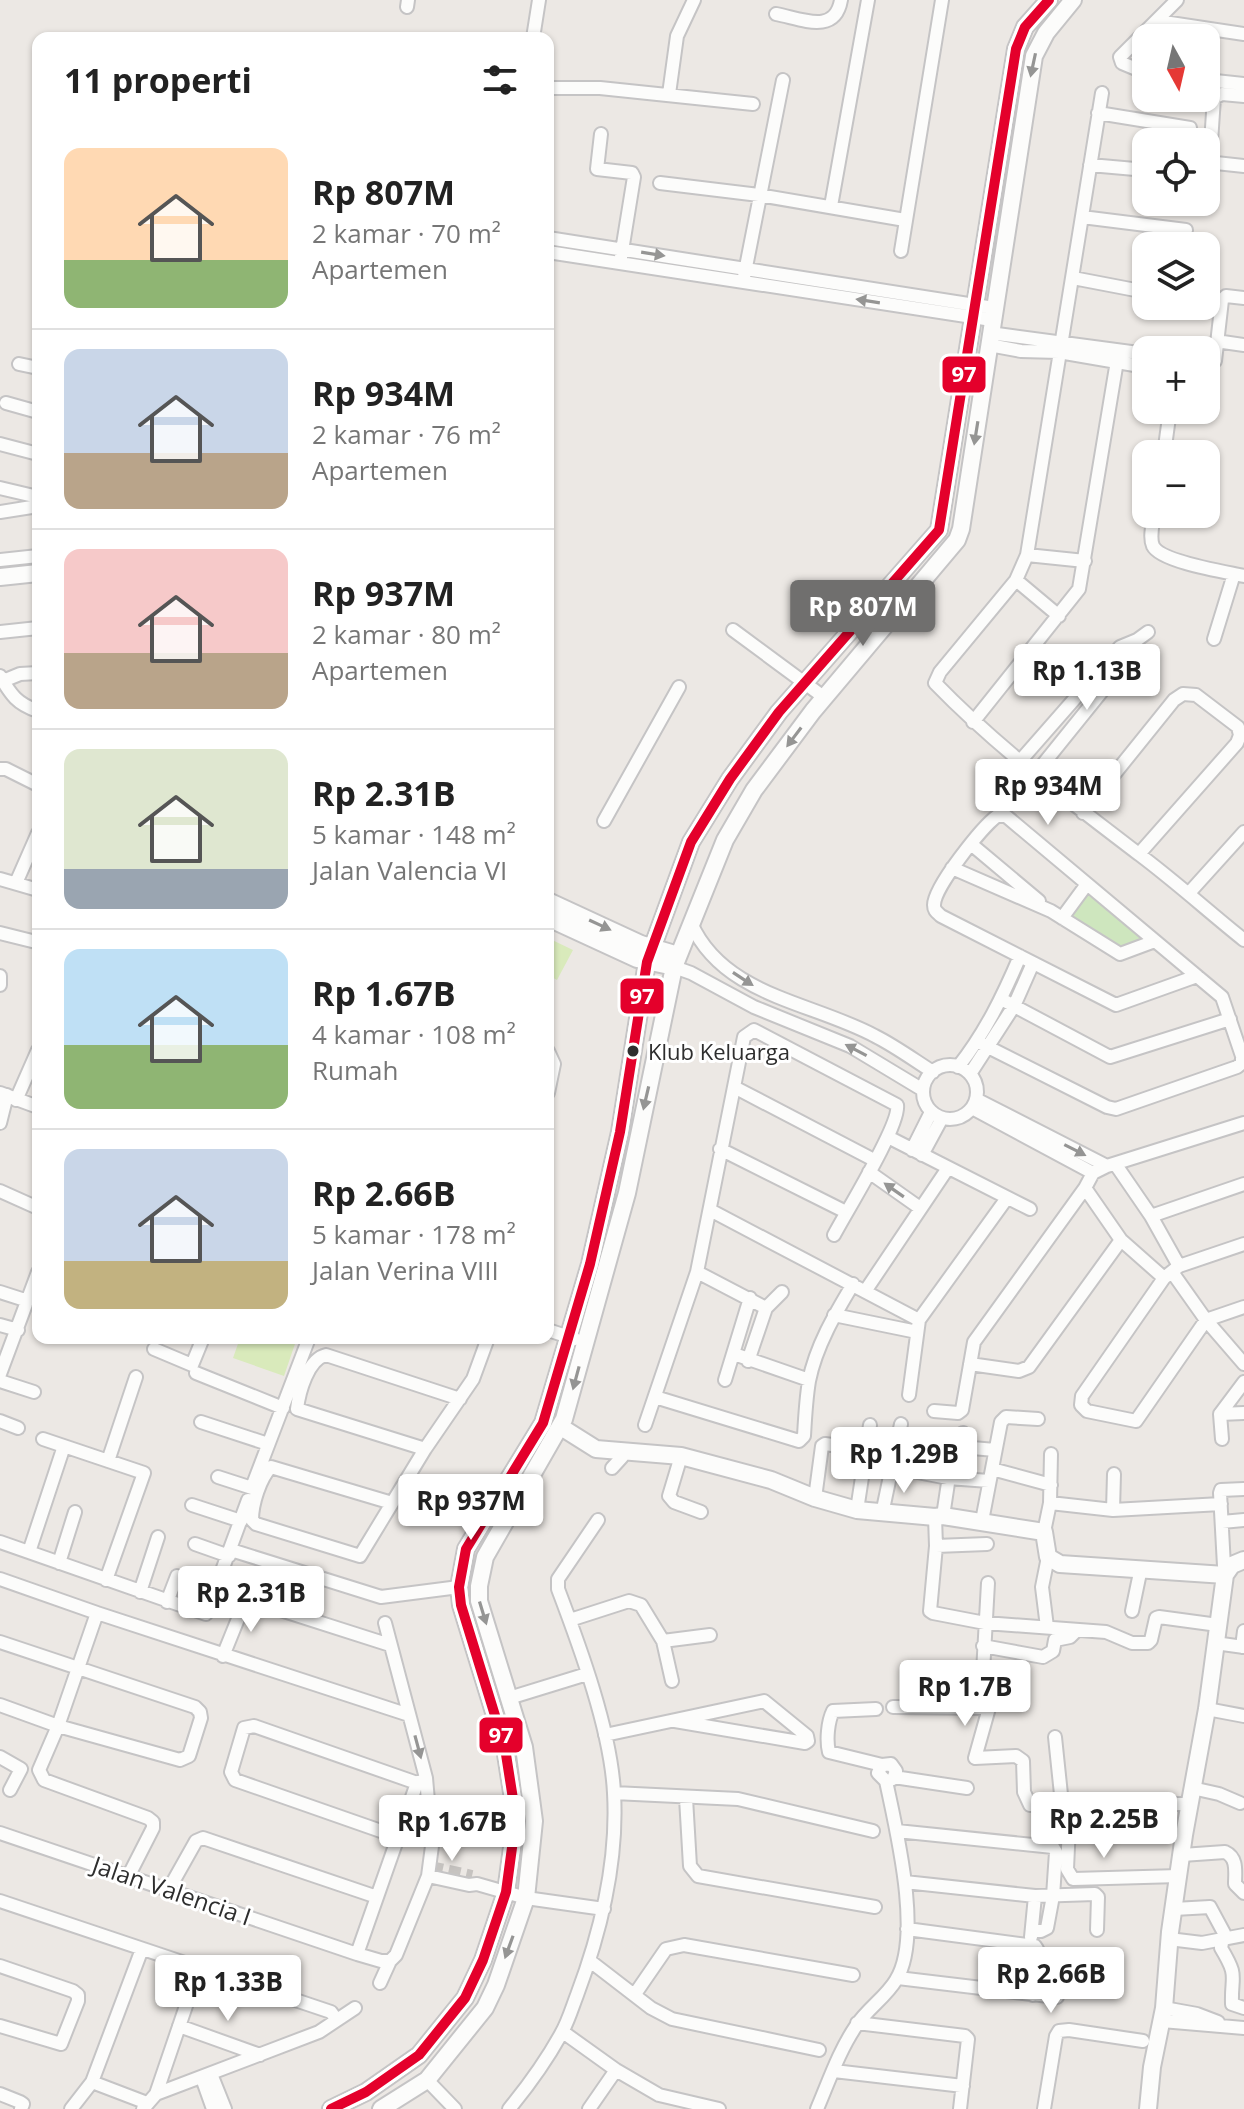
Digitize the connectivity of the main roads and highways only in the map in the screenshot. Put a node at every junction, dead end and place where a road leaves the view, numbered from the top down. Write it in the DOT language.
graph roads {
  1 [pos="1049,0"];
  2 [pos="1073,0"];
  3 [pos="32,574"];
  4 [pos="0,577"];
  5 [pos="554,904"];
  6 [pos="554,920"];
  7 [pos="649,955"];
  8 [pos="674,969"];
  9 [pos="644,980"];
  10 [pos="561,1427"];
  11 [pos="1244,1560"];
  12 [pos="1226,1572"];
  13 [pos="479,1586"];
  14 [pos="459,1587"];
  15 [pos="331,2109"];
  16 [pos="381,2109"];
  17 [pos="1148,2109"];
  1 -- 7 [label="main road"];
  2 -- 8 [label="main road, one-way"];
  3 -- 4 [label="main road"];
  5 -- 7 [label="main road, one-way"];
  6 -- 7 [label="main road"];
  7 -- 8 [label="main road"];
  7 -- 9 [label="main road"];
  8 -- 9 [label="main road"];
  8 -- 10 [label="main road, one-way"];
  9 -- 14 [label="main road"];
  10 -- 12 [label="main road"];
  10 -- 13 [label="main road"];
  11 -- 12 [label="main road"];
  12 -- 17 [label="main road"];
  13 -- 14 [label="main road"];
  13 -- 16 [label="main road, one-way"];
  14 -- 15 [label="main road"];
}
